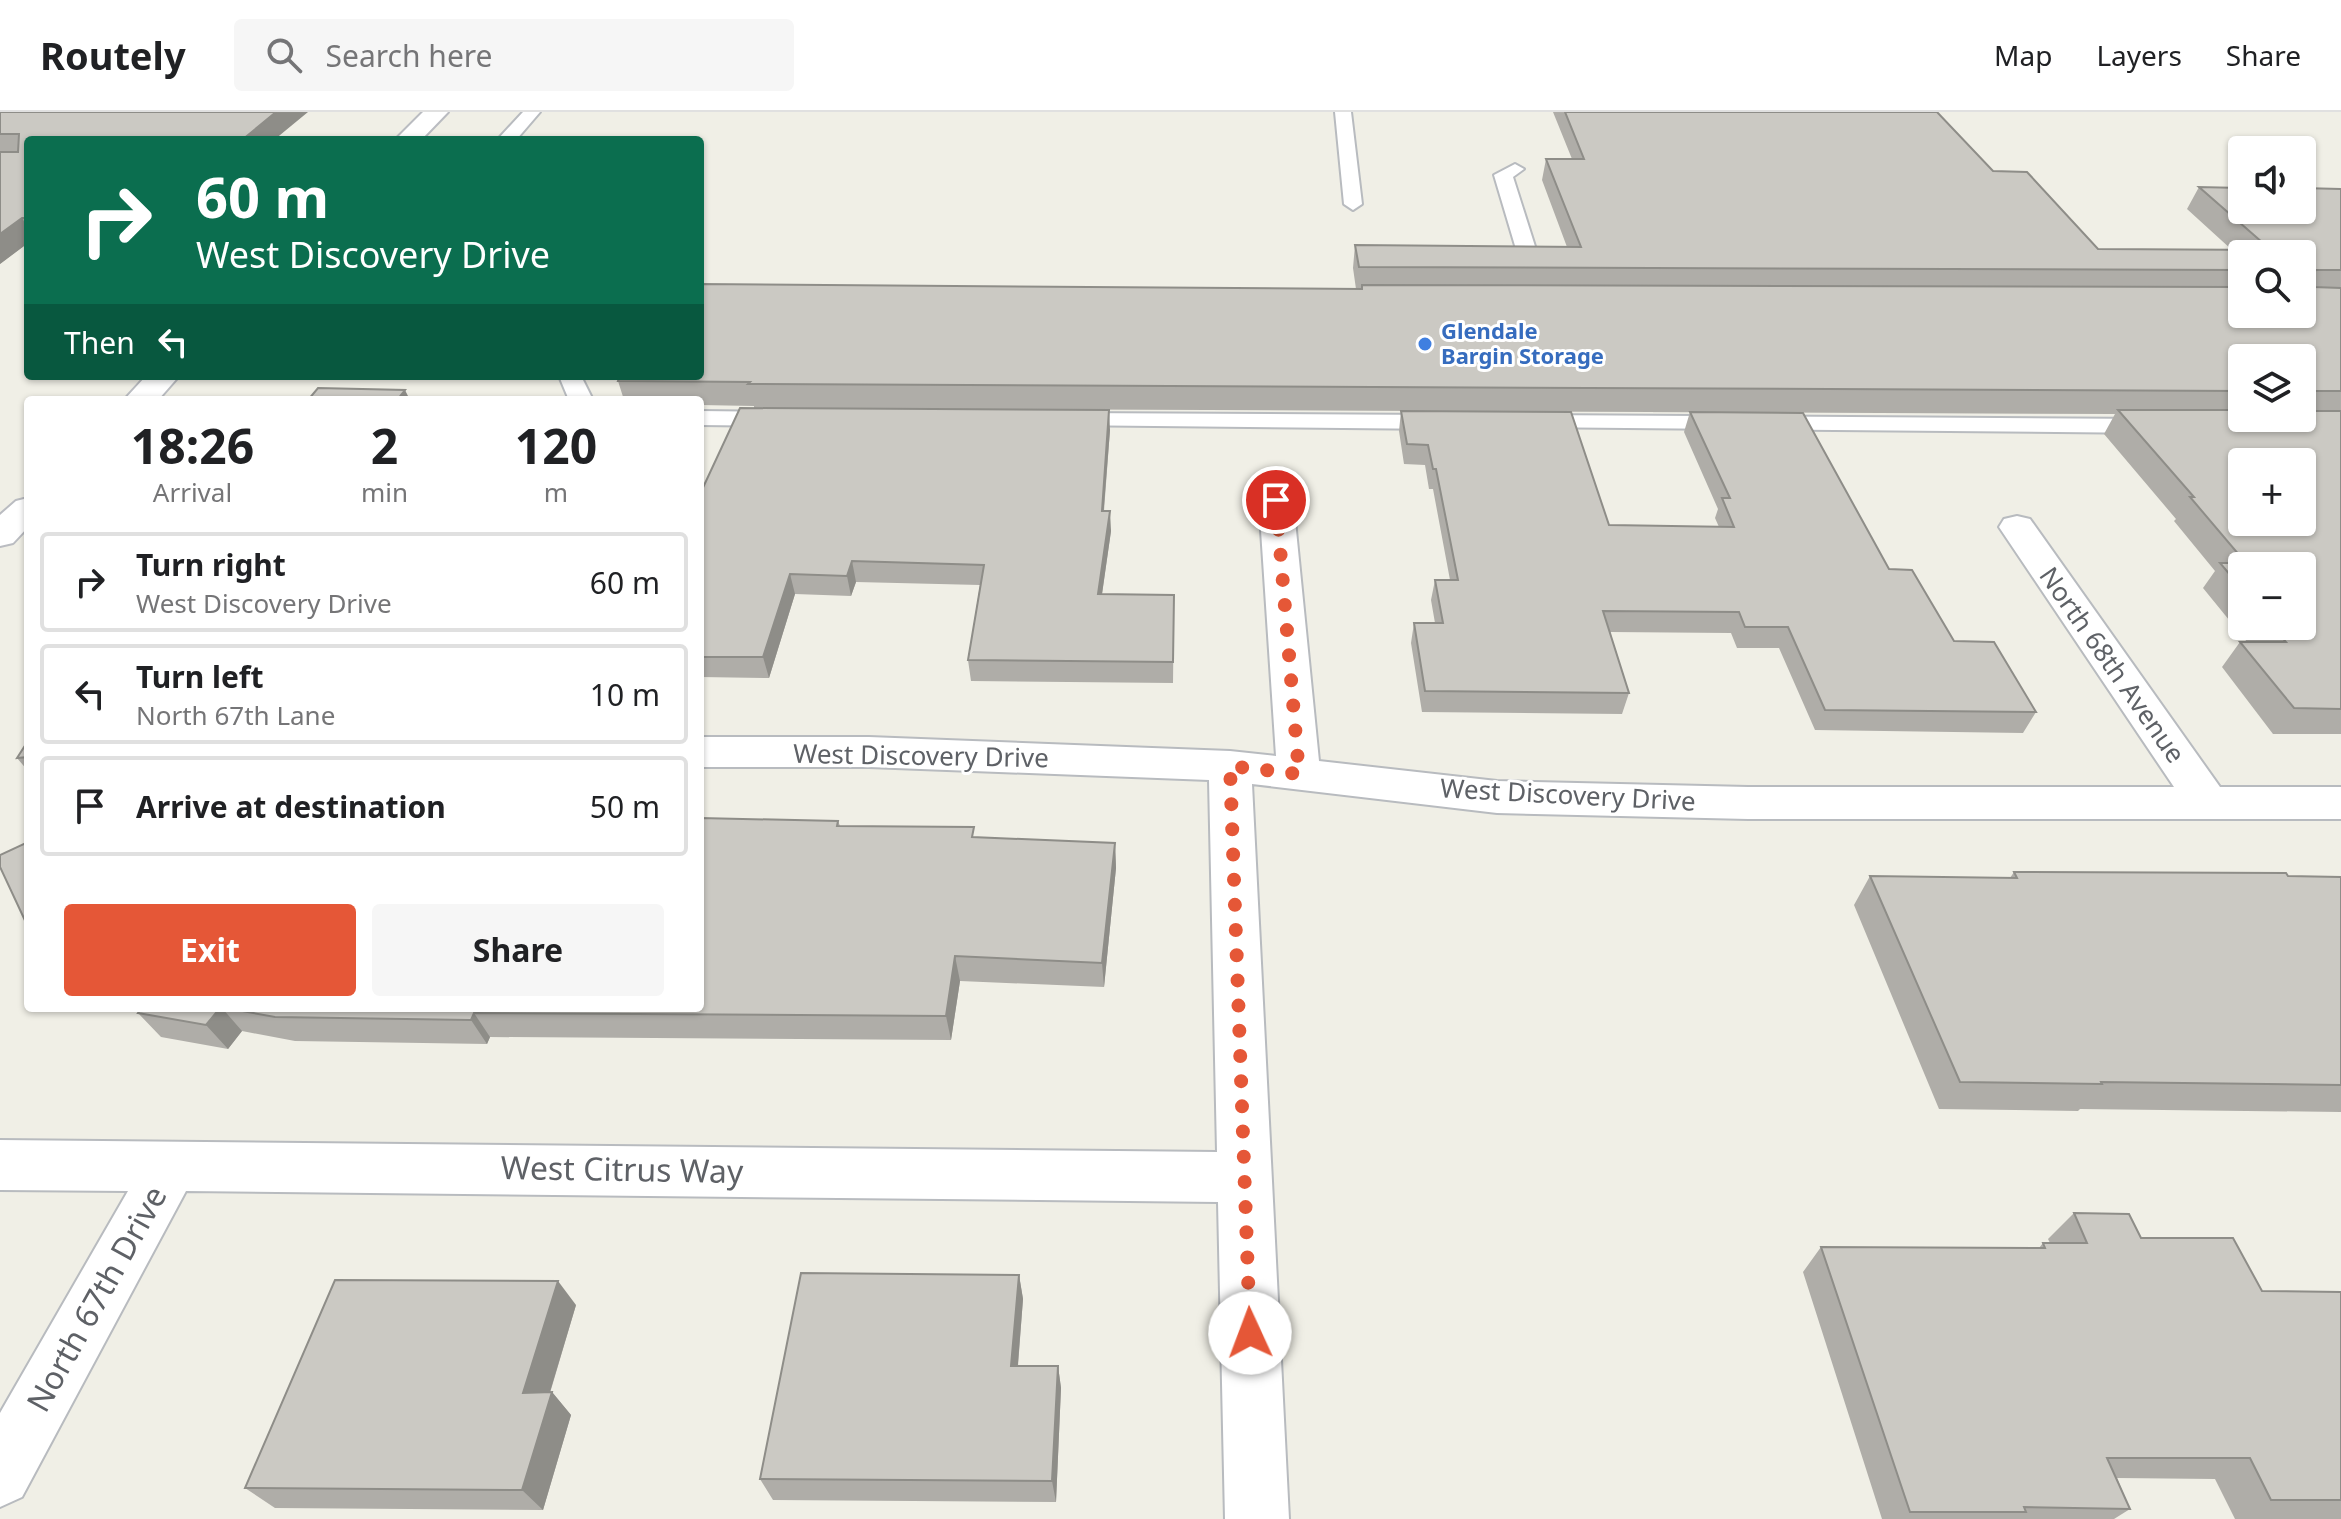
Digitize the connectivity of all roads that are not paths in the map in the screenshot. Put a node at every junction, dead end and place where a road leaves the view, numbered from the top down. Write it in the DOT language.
graph roads {
  1 [pos="436,112"];
  2 [pos="532,112"];
  3 [pos="1343,112"];
  4 [pos="411,136"];
  5 [pos="510,136"];
  6 [pos="1515,169"];
  7 [pos="1353,204"];
  8 [pos="1529,259"];
  9 [pos="160,380"];
  10 [pos="144,396"];
  11 [pos="704,418"];
  12 [pos="795,419"];
  13 [pos="1047,420"];
  14 [pos="1471,422"];
  15 [pos="1502,422"];
  16 [pos="2183,426"];
  17 [pos="1276,500"];
  18 [pos="24,512"];
  19 [pos="2017,527"];
  20 [pos="0,535"];
  21 [pos="704,752"];
  22 [pos="1230,766"];
  23 [pos="1299,774"];
  24 [pos="2208,803"];
  25 [pos="2341,803"];
  26 [pos="0,1165"];
  27 [pos="172,1165"];
  28 [pos="1244,1177"];
  29 [pos="0,1475"];
  30 [pos="1257,1519"];
  1 -- 4 [label="street"];
  2 -- 5 [label="lane"];
  3 -- 7 [label="lane"];
  6 -- 8 [label="lane"];
  9 -- 10 [label="street"];
  11 -- 12 [label="lane"];
  13 -- 14 [label="lane"];
  15 -- 16 [label="lane"];
  17 -- 23 [label="street"];
  18 -- 20 [label="street"];
  19 -- 24 [label="street, North 68th Avenue"];
  21 -- 22 [label="street, West Discovery Drive"];
  22 -- 23 [label="street, West Discovery Drive"];
  22 -- 28 [label="street"];
  23 -- 24 [label="street, West Discovery Drive"];
  24 -- 25 [label="street, West Discovery Drive"];
  26 -- 27 [label="street, West Citrus Way"];
  27 -- 28 [label="street, West Citrus Way"];
  27 -- 29 [label="street, North 67th Drive"];
  28 -- 30 [label="street"];
}
